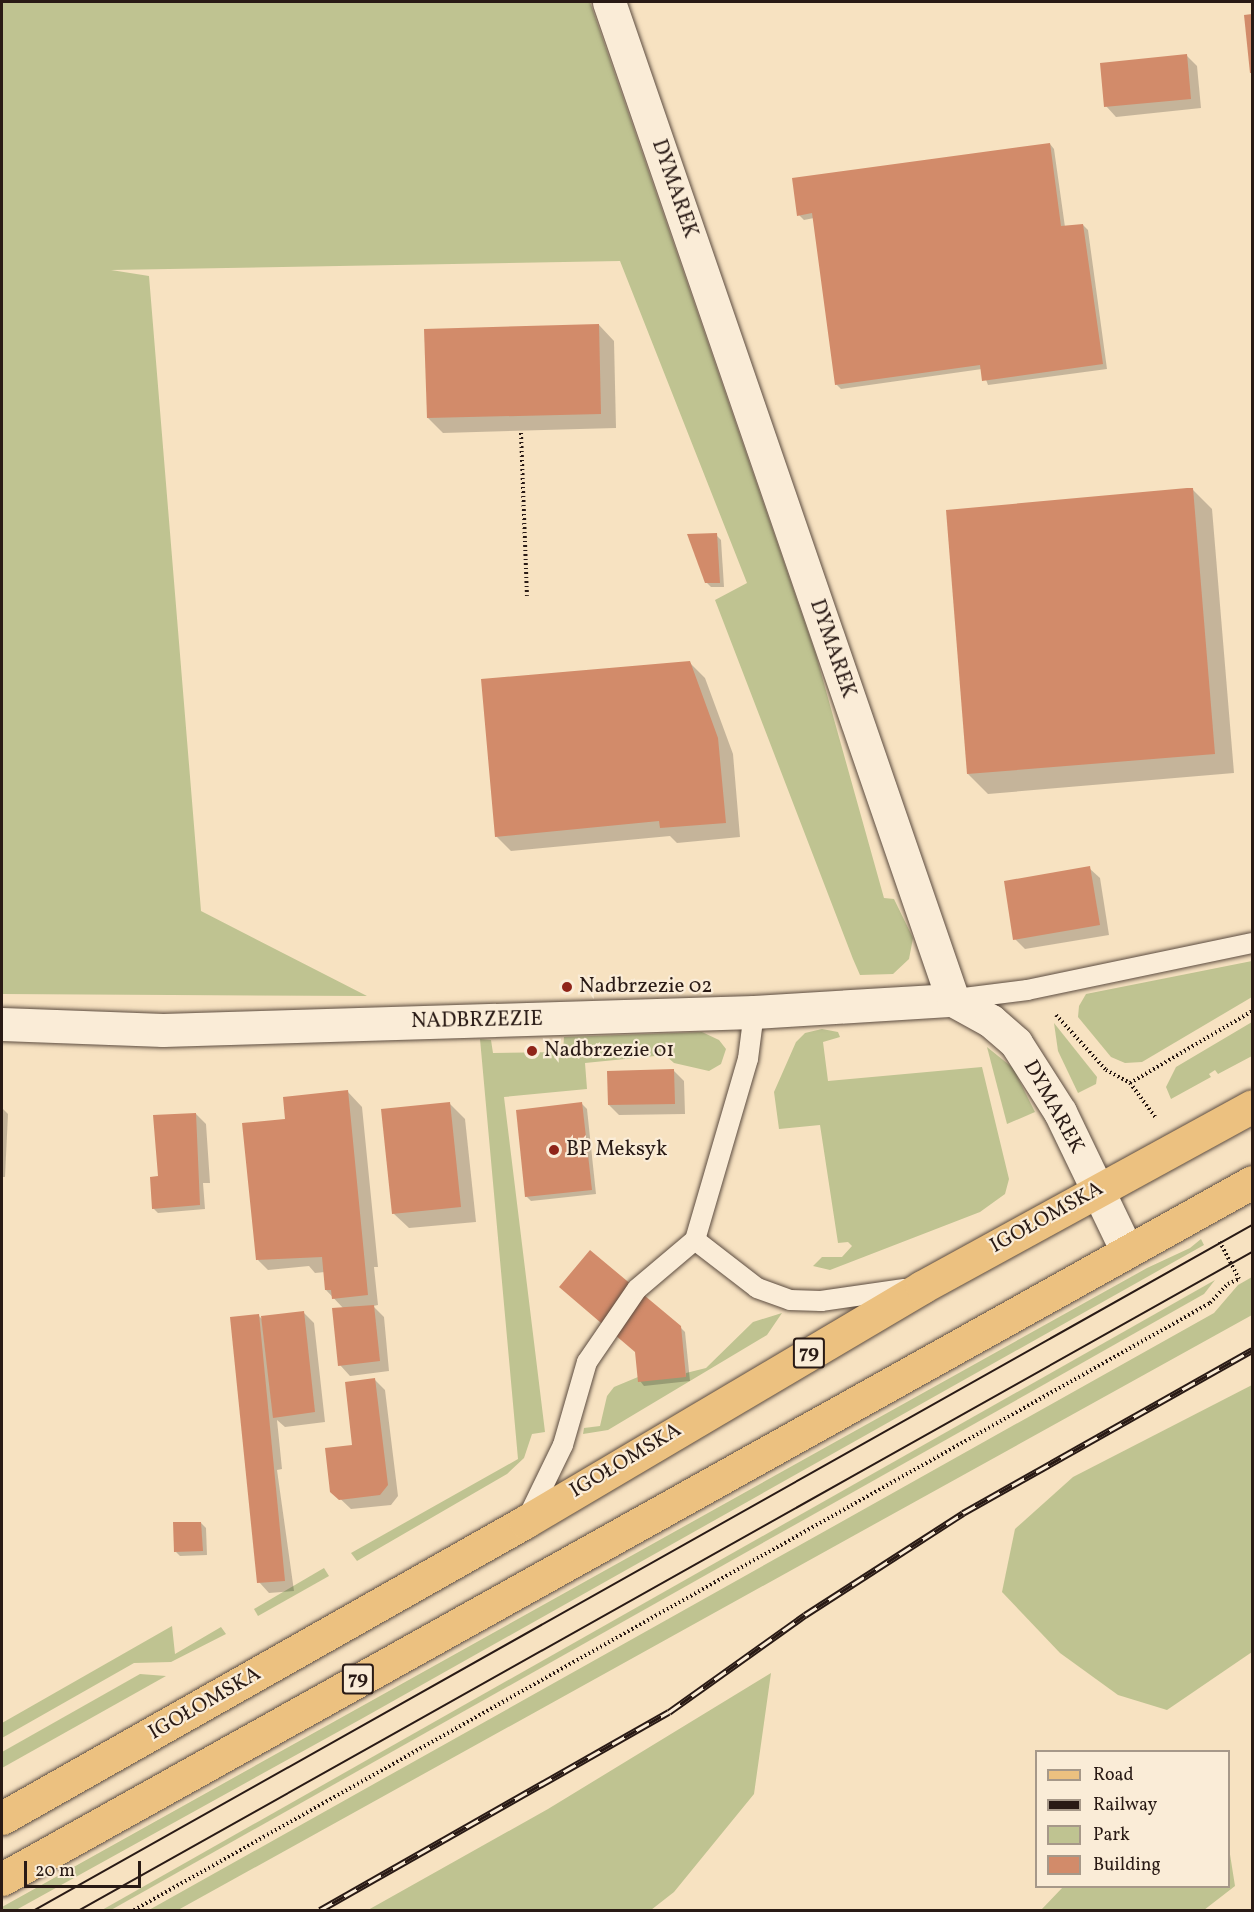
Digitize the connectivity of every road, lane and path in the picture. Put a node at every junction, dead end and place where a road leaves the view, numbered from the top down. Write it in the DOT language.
graph roads {
  1 [pos="609,2"];
  2 [pos="521,433"];
  3 [pos="527,596"];
  4 [pos="1252,943"];
  5 [pos="953,1000"];
  6 [pos="1252,1011"];
  7 [pos="754,1012"];
  8 [pos="1056,1015"];
  9 [pos="2,1024"];
  10 [pos="1130,1083"];
  11 [pos="1252,1107"];
  12 [pos="1154,1112"];
  13 [pos="1252,1182"];
  14 [pos="1097,1191"];
  15 [pos="1218,1237"];
  16 [pos="695,1240"];
  17 [pos="1127,1251"];
  18 [pos="922,1287"];
  19 [pos="525,1522"];
  20 [pos="2,1818"];
  21 [pos="2,1879"];
  22 [pos="134,1911"];
  1 -- 5 [label="street, DYMAREK"];
  2 -- 3 [label="path"];
  4 -- 5 [label="lane"];
  5 -- 7 [label="street, NADBRZEZIE"];
  5 -- 14 [label="street, DYMAREK"];
  6 -- 10 [label="path"];
  7 -- 9 [label="street, NADBRZEZIE"];
  7 -- 16 [label="lane"];
  8 -- 10 [label="path"];
  10 -- 12 [label="path"];
  11 -- 14 [label="main road, IGOŁOMSKA / 79"];
  13 -- 17 [label="main road, 79"];
  14 -- 17 [label="street, DYMAREK"];
  14 -- 18 [label="main road, IGOŁOMSKA / 79"];
  15 -- 22 [label="path"];
  16 -- 18 [label="lane"];
  16 -- 19 [label="lane"];
  17 -- 21 [label="main road, 79"];
  18 -- 19 [label="main road, IGOŁOMSKA / 79"];
  19 -- 20 [label="main road, IGOŁOMSKA / 79"];
}
